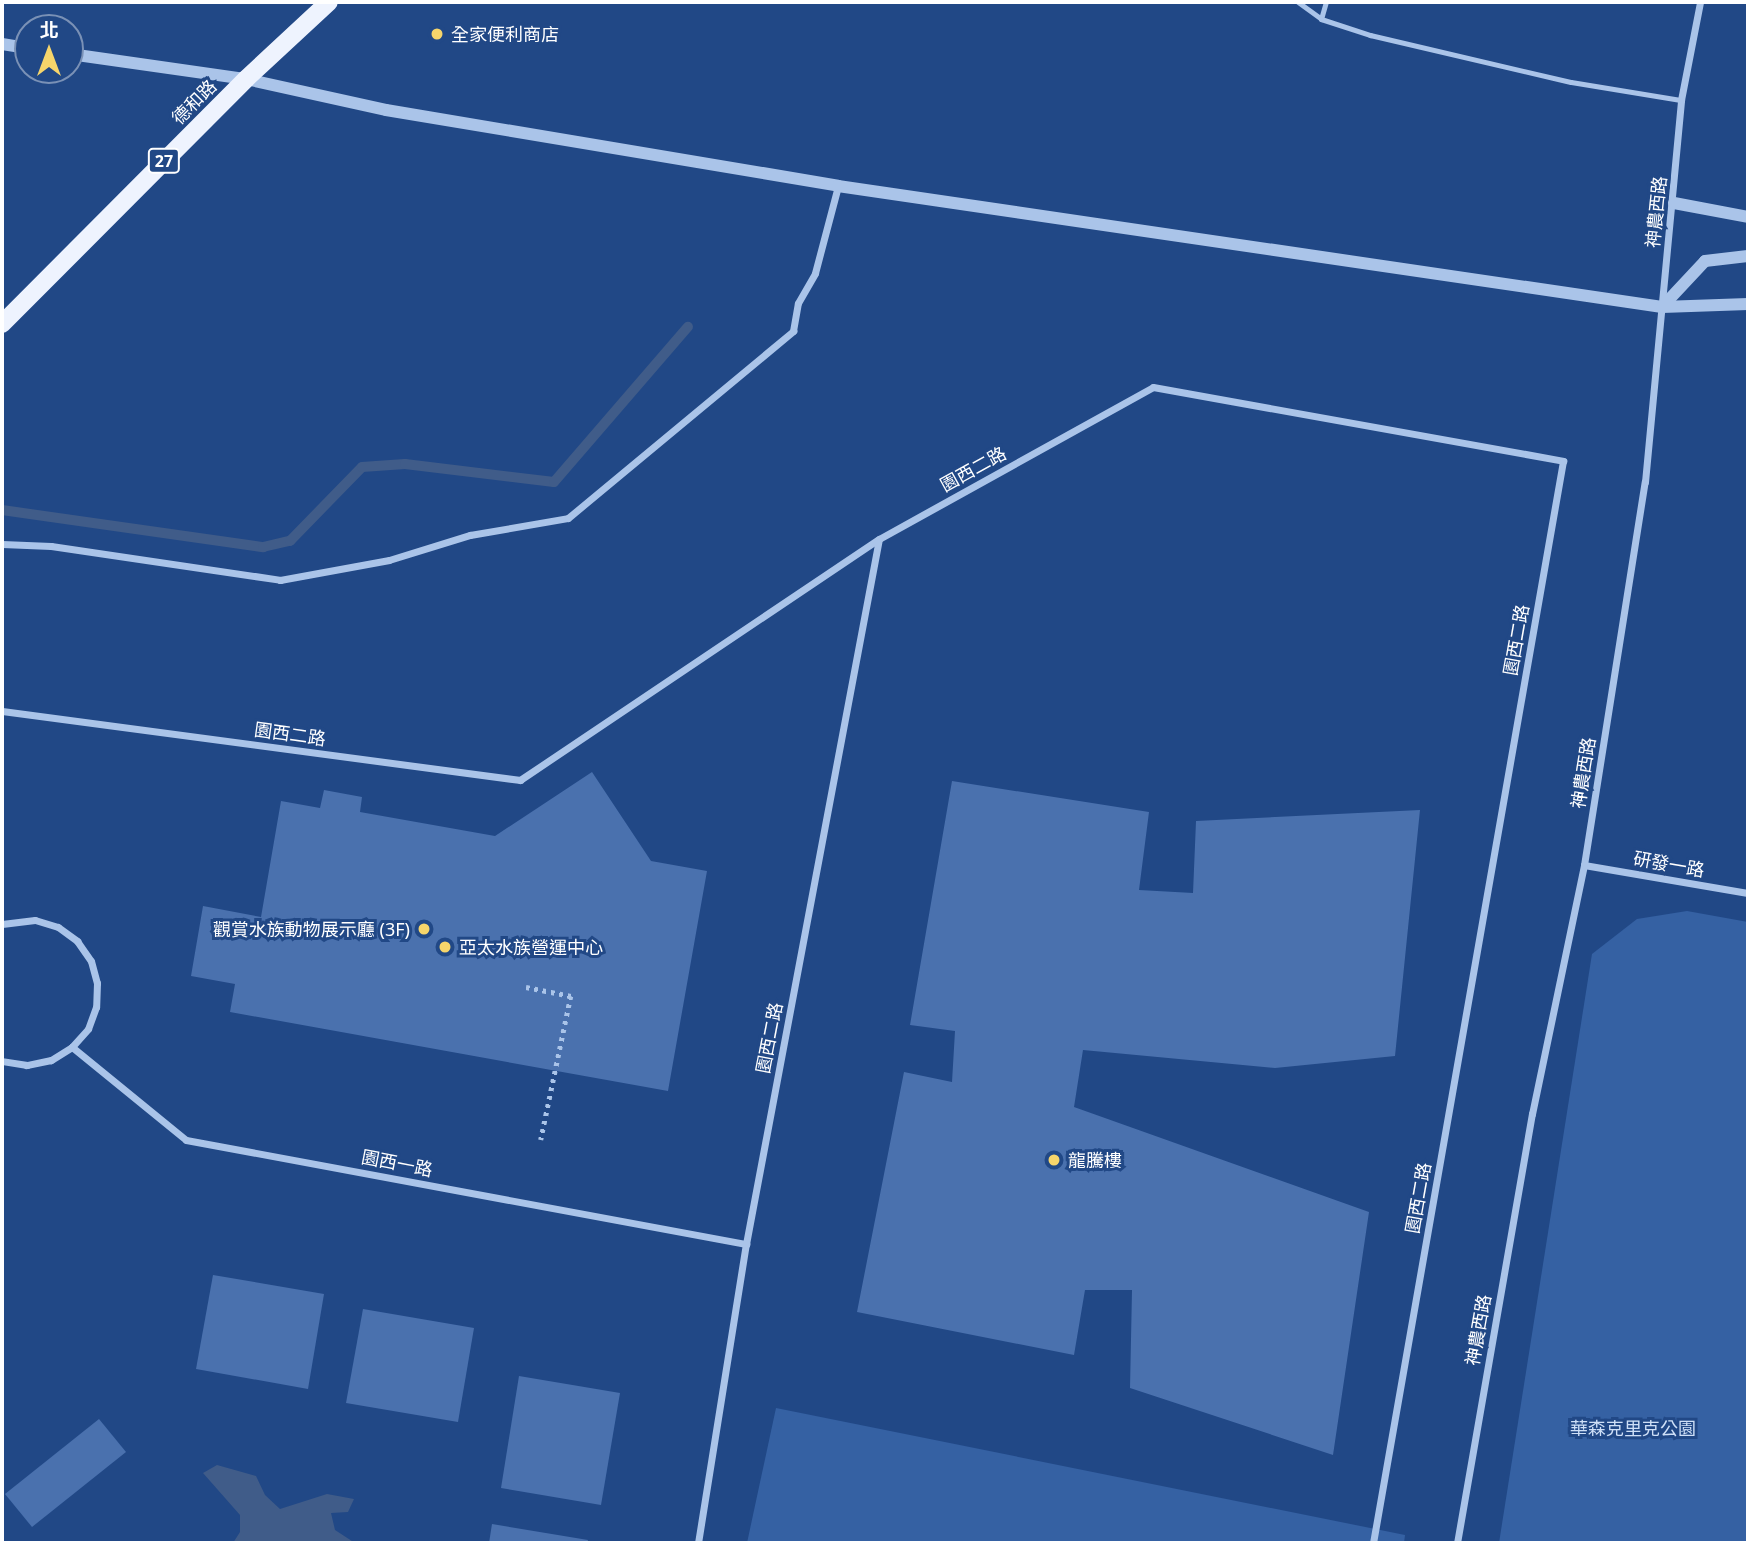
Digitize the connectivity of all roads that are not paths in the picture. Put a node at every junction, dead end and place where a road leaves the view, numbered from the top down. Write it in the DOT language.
graph roads {
  1 [pos="329,2"];
  2 [pos="1298,2"];
  3 [pos="1326,2"];
  4 [pos="1700,2"];
  5 [pos="1321,19"];
  6 [pos="84,56"];
  7 [pos="246,79"];
  8 [pos="1681,100"];
  9 [pos="838,186"];
  10 [pos="1674,203"];
  11 [pos="1748,217"];
  12 [pos="1748,256"];
  13 [pos="1748,304"];
  14 [pos="1662,307"];
  15 [pos="2,324"];
  16 [pos="879,539"];
  17 [pos="2,544"];
  18 [pos="2,711"];
  19 [pos="1584,865"];
  20 [pos="1748,893"];
  21 [pos="2,924"];
  22 [pos="72,1047"];
  23 [pos="2,1061"];
  24 [pos="746,1244"];
  25 [pos="698,1543"];
  26 [pos="1373,1543"];
  27 [pos="1457,1543"];
  1 -- 7 [label="main road, 德和路 / 27"];
  2 -- 5 [label="lane"];
  3 -- 5 [label="lane"];
  4 -- 8 [label="street, 神農西路"];
  5 -- 8 [label="lane"];
  6 -- 7 [label="street"];
  7 -- 9 [label="street"];
  7 -- 15 [label="main road, 德和路 / 27"];
  8 -- 10 [label="street, 神農西路"];
  9 -- 14 [label="street"];
  9 -- 17 [label="street"];
  10 -- 11 [label="street"];
  10 -- 14 [label="street, 神農西路"];
  12 -- 14 [label="street"];
  13 -- 14 [label="street"];
  14 -- 19 [label="street, 神農西路"];
  16 -- 18 [label="street, 園西二路"];
  16 -- 24 [label="street, 園西二路"];
  16 -- 26 [label="street, 園西二路"];
  19 -- 20 [label="street, 研發一路"];
  19 -- 27 [label="street, 神農西路"];
  21 -- 22 [label="street"];
  22 -- 23 [label="street"];
  22 -- 24 [label="street, 園西一路"];
  24 -- 25 [label="street, 園西二路"];
}
